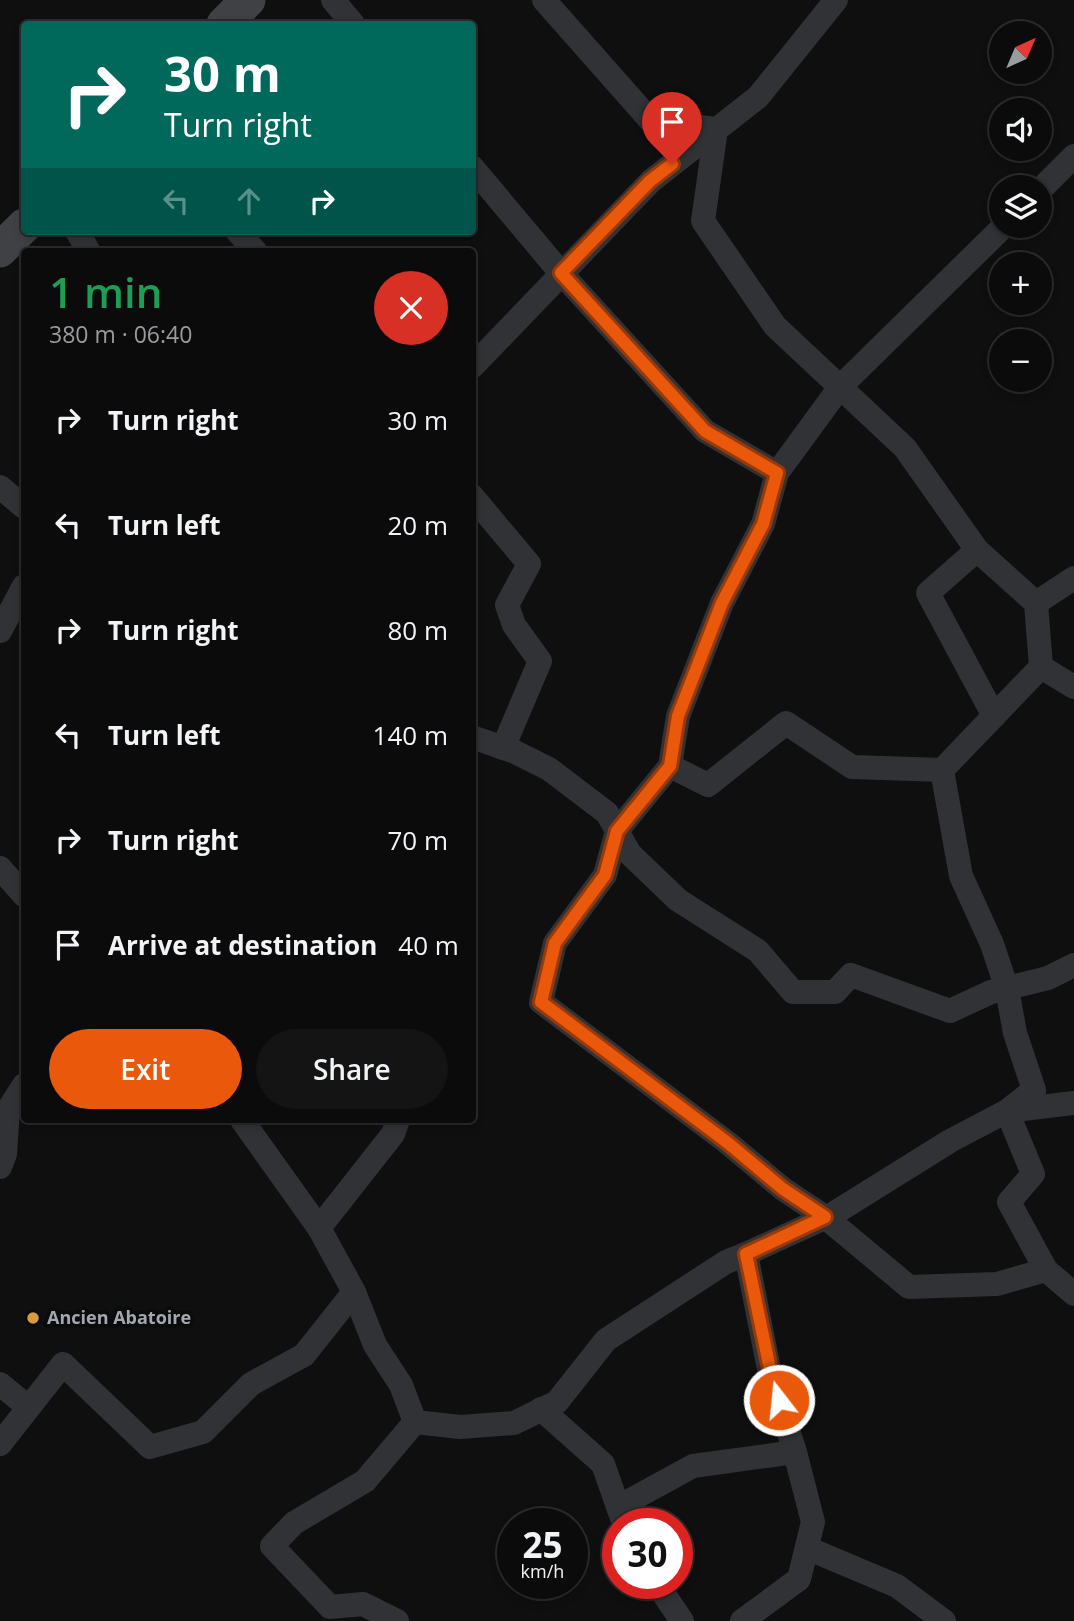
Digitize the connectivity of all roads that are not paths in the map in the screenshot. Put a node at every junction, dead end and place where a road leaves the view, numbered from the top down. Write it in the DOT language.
graph roads {
  1 [pos="248,0"];
  2 [pos="333,0"];
  3 [pos="544,0"];
  4 [pos="836,0"];
  5 [pos="227,21"];
  6 [pos="350,21"];
  7 [pos="716,129"];
  8 [pos="1074,156"];
  9 [pos="476,172"];
  10 [pos="1052,178"];
  11 [pos="241,235"];
  12 [pos="992,238"];
  13 [pos="252,248"];
  14 [pos="561,273"];
  15 [pos="476,363"];
  16 [pos="841,387"];
  17 [pos="777,473"];
  18 [pos="0,487"];
  19 [pos="476,501"];
  20 [pos="21,504"];
  21 [pos="977,550"];
  22 [pos="1074,578"];
  23 [pos="21,592"];
  24 [pos="1036,603"];
  25 [pos="0,631"];
  26 [pos="1041,667"];
  27 [pos="1074,688"];
  28 [pos="994,716"];
  29 [pos="476,738"];
  30 [pos="503,748"];
  31 [pos="670,766"];
  32 [pos="942,770"];
  33 [pos="617,831"];
  34 [pos="0,868"];
  35 [pos="21,892"];
  36 [pos="1074,965"];
  37 [pos="1007,989"];
  38 [pos="18,1085"];
  39 [pos="1074,1103"];
  40 [pos="1007,1111"];
  41 [pos="244,1123"];
  42 [pos="397,1123"];
  43 [pos="0,1167"];
  44 [pos="825,1217"];
  45 [pos="319,1228"];
  46 [pos="746,1254"];
  47 [pos="1046,1270"];
  48 [pos="354,1292"];
  49 [pos="1074,1294"];
  50 [pos="0,1384"];
  51 [pos="28,1407"];
  52 [pos="541,1409"];
  53 [pos="415,1422"];
  54 [pos="0,1444"];
  55 [pos="795,1452"];
  56 [pos="619,1508"];
  57 [pos="631,1508"];
  58 [pos="807,1548"];
  59 [pos="667,1599"];
  60 [pos="771,1611"];
  61 [pos="397,1621"];
  62 [pos="682,1621"];
  63 [pos="742,1621"];
  64 [pos="944,1621"];
  1 -- 5 [label="main road"];
  2 -- 6 [label="street"];
  3 -- 7 [label="street"];
  4 -- 7 [label="street"];
  7 -- 14 [label="street"];
  7 -- 16 [label="street"];
  8 -- 10 [label="street"];
  9 -- 14 [label="street"];
  11 -- 13 [label="street"];
  12 -- 16 [label="street"];
  14 -- 15 [label="street"];
  14 -- 17 [label="street"];
  16 -- 17 [label="street"];
  16 -- 21 [label="street"];
  17 -- 31 [label="street"];
  18 -- 20 [label="street"];
  19 -- 30 [label="street"];
  21 -- 24 [label="street"];
  21 -- 28 [label="street"];
  22 -- 24 [label="street"];
  23 -- 25 [label="street"];
  24 -- 26 [label="street"];
  26 -- 27 [label="street"];
  26 -- 28 [label="street"];
  28 -- 32 [label="street"];
  29 -- 30 [label="street"];
  30 -- 33 [label="street"];
  31 -- 32 [label="street"];
  31 -- 33 [label="street"];
  32 -- 37 [label="street"];
  33 -- 37 [label="street"];
  33 -- 44 [label="street"];
  34 -- 35 [label="street"];
  36 -- 37 [label="street"];
  37 -- 40 [label="street"];
  38 -- 43 [label="street"];
  39 -- 40 [label="street"];
  40 -- 44 [label="street"];
  40 -- 47 [label="street"];
  41 -- 45 [label="street"];
  42 -- 45 [label="street"];
  44 -- 46 [label="street"];
  44 -- 47 [label="street"];
  45 -- 48 [label="street"];
  46 -- 52 [label="street"];
  46 -- 55 [label="street"];
  47 -- 49 [label="street"];
  48 -- 51 [label="street"];
  48 -- 53 [label="street"];
  50 -- 51 [label="street"];
  51 -- 54 [label="street"];
  52 -- 53 [label="street"];
  52 -- 56 [label="street"];
  53 -- 61 [label="street"];
  55 -- 57 [label="street"];
  55 -- 58 [label="street"];
  58 -- 60 [label="street"];
  58 -- 64 [label="street"];
  59 -- 62 [label="street"];
  60 -- 63 [label="street"];
}
